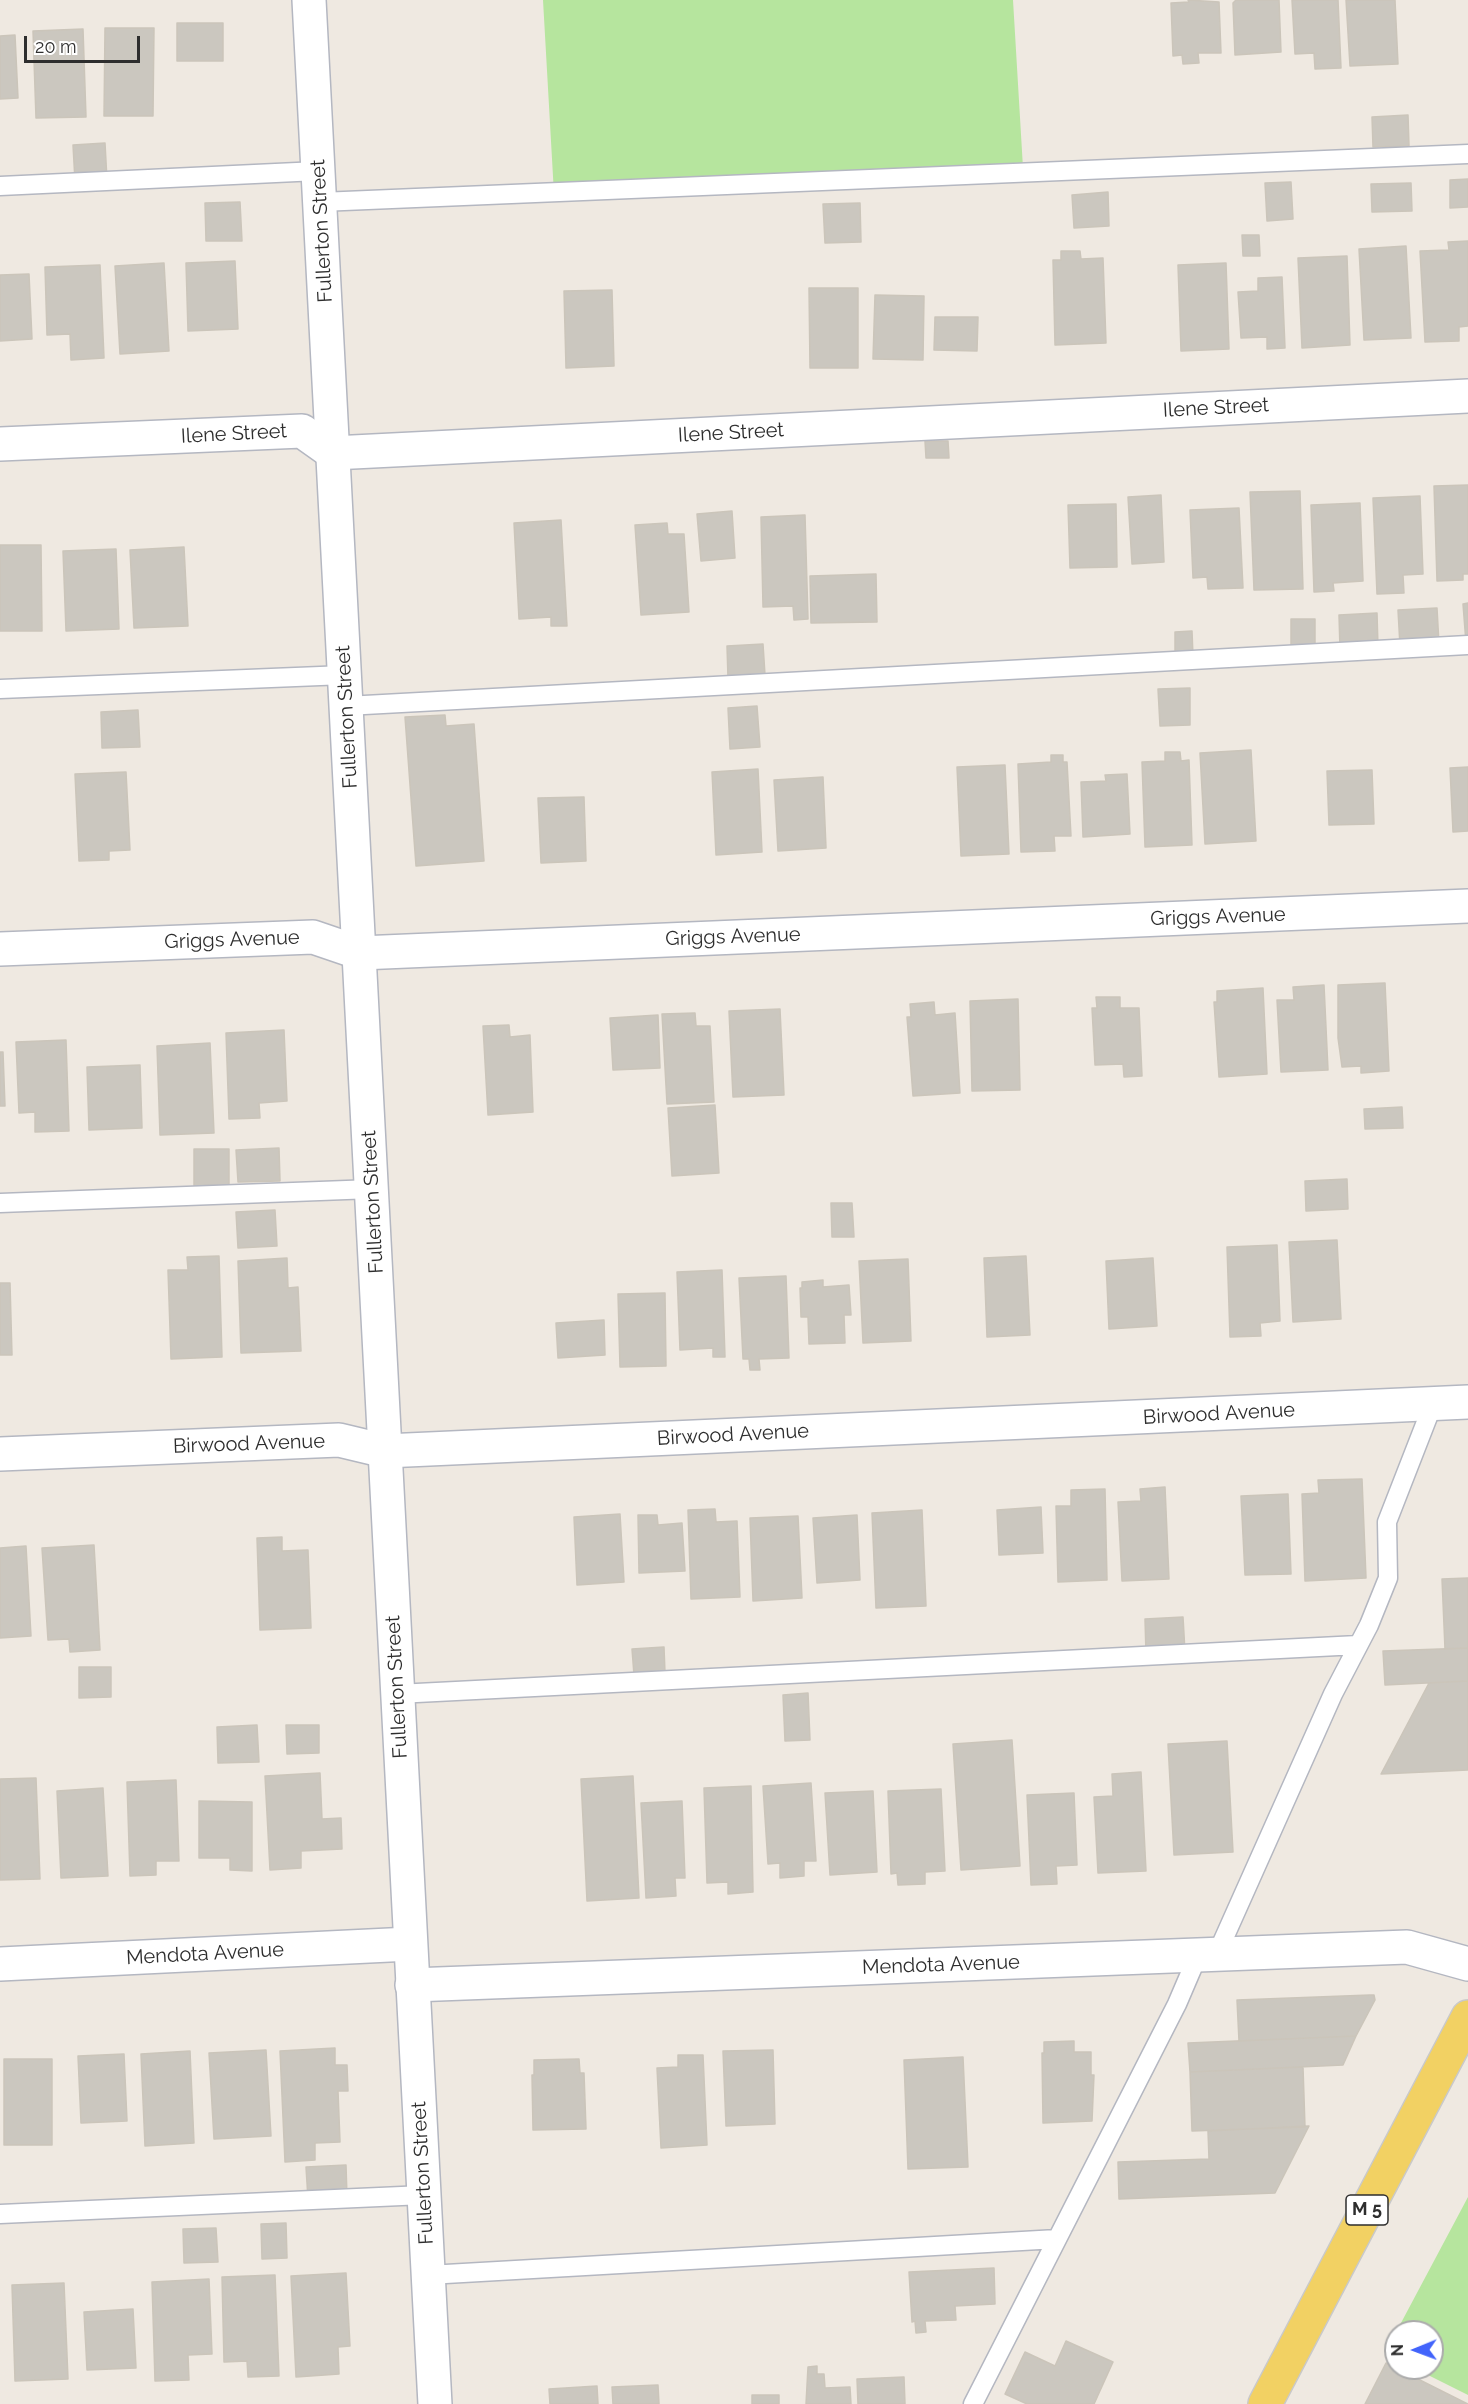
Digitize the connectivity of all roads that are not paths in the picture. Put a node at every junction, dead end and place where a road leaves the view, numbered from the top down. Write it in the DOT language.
graph roads {
  1 [pos="309,0"];
  2 [pos="1468,154"];
  3 [pos="0,186"];
  4 [pos="319,186"];
  5 [pos="1468,396"];
  6 [pos="0,444"];
  7 [pos="333,453"];
  8 [pos="1468,645"];
  9 [pos="0,689"];
  10 [pos="346,690"];
  11 [pos="1468,906"];
  12 [pos="0,949"];
  13 [pos="360,953"];
  14 [pos="373,1189"];
  15 [pos="0,1203"];
  16 [pos="1468,1402"];
  17 [pos="1433,1404"];
  18 [pos="386,1451"];
  19 [pos="0,1454"];
  20 [pos="1358,1645"];
  21 [pos="397,1694"];
  22 [pos="410,1944"];
  23 [pos="1207,1956"];
  24 [pos="0,1964"];
  25 [pos="1468,1964"];
  26 [pos="412,1985"];
  27 [pos="1468,2017"];
  28 [pos="424,2195"];
  29 [pos="0,2214"];
  30 [pos="1057,2239"];
  31 [pos="428,2275"];
  32 [pos="435,2404"];
  33 [pos="973,2404"];
  34 [pos="1265,2404"];
  1 -- 4 [label="street, Fullerton Street"];
  2 -- 4 [label="lane"];
  3 -- 4 [label="lane"];
  4 -- 7 [label="street, Fullerton Street"];
  5 -- 7 [label="street, Ilene Street"];
  6 -- 7 [label="street, Ilene Street"];
  7 -- 10 [label="street, Fullerton Street"];
  8 -- 10 [label="lane"];
  9 -- 10 [label="lane"];
  10 -- 13 [label="street, Fullerton Street"];
  11 -- 13 [label="street, Griggs Avenue"];
  12 -- 13 [label="street, Griggs Avenue"];
  13 -- 14 [label="street, Fullerton Street"];
  14 -- 15 [label="lane"];
  14 -- 18 [label="street, Fullerton Street"];
  16 -- 17 [label="street, Birwood Avenue"];
  17 -- 18 [label="street, Birwood Avenue"];
  17 -- 20 [label="lane"];
  18 -- 19 [label="street, Birwood Avenue"];
  18 -- 21 [label="street, Fullerton Street"];
  20 -- 21 [label="lane"];
  20 -- 23 [label="lane"];
  21 -- 22 [label="street, Fullerton Street"];
  22 -- 24 [label="street, Mendota Avenue"];
  22 -- 26 [label="street, Fullerton Street"];
  23 -- 25 [label="street, Mendota Avenue"];
  23 -- 26 [label="street, Mendota Avenue"];
  23 -- 30 [label="lane"];
  26 -- 28 [label="street, Fullerton Street"];
  27 -- 34 [label="main road, M 5"];
  28 -- 29 [label="lane"];
  28 -- 31 [label="street, Fullerton Street"];
  30 -- 31 [label="lane"];
  30 -- 33 [label="lane"];
  31 -- 32 [label="street, Fullerton Street"];
}
